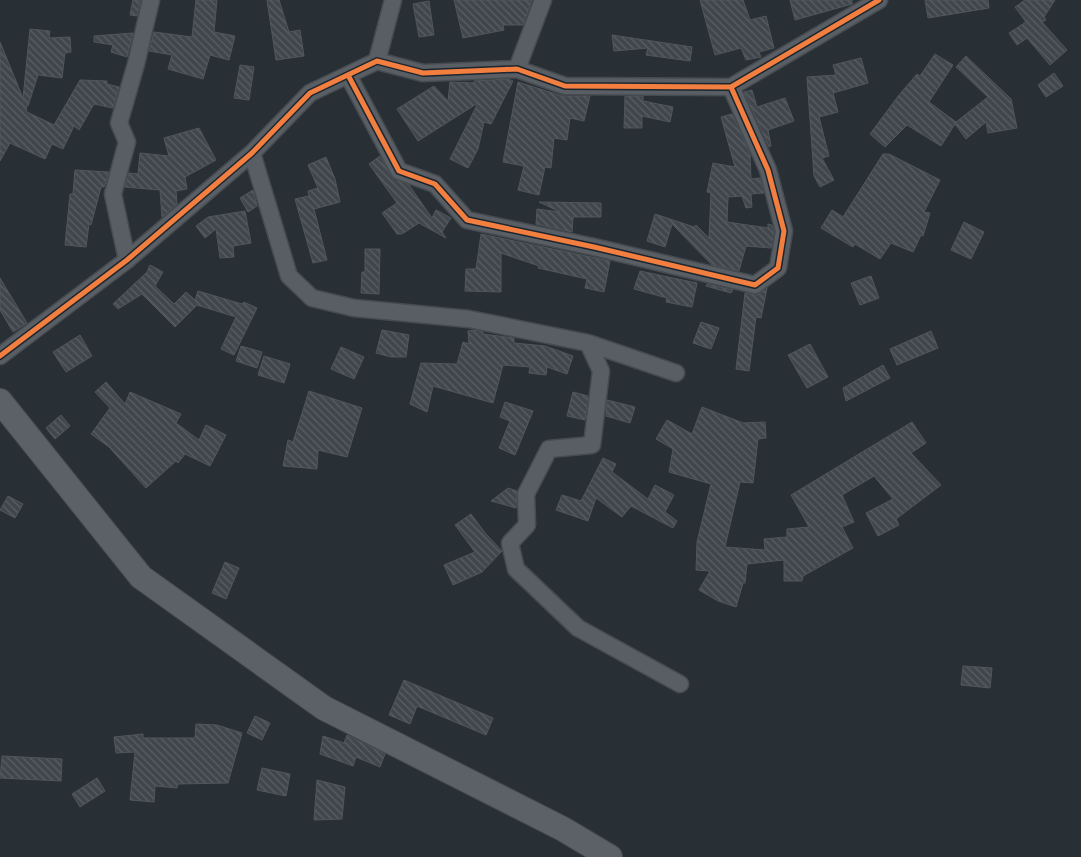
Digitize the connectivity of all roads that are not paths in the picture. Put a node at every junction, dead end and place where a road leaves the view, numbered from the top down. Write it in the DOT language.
graph roads {
  1 [pos="151,0"];
  2 [pos="393,0"];
  3 [pos="542,0"];
  4 [pos="879,0"];
  5 [pos="377,61"];
  6 [pos="517,69"];
  7 [pos="348,75"];
  8 [pos="731,87"];
  9 [pos="252,153"];
  10 [pos="127,260"];
  11 [pos="588,343"];
  12 [pos="0,356"];
  13 [pos="676,373"];
  14 [pos="0,401"];
  15 [pos="680,684"];
  16 [pos="610,857"];
  1 -- 10 [label="street"];
  2 -- 5 [label="street"];
  3 -- 6 [label="street"];
  4 -- 8 [label="street"];
  5 -- 6 [label="street"];
  5 -- 7 [label="street"];
  6 -- 8 [label="street"];
  7 -- 8 [label="street"];
  7 -- 9 [label="street"];
  9 -- 10 [label="street"];
  9 -- 11 [label="street"];
  10 -- 12 [label="street"];
  11 -- 13 [label="street"];
  11 -- 15 [label="street"];
  14 -- 16 [label="main road"];
}
